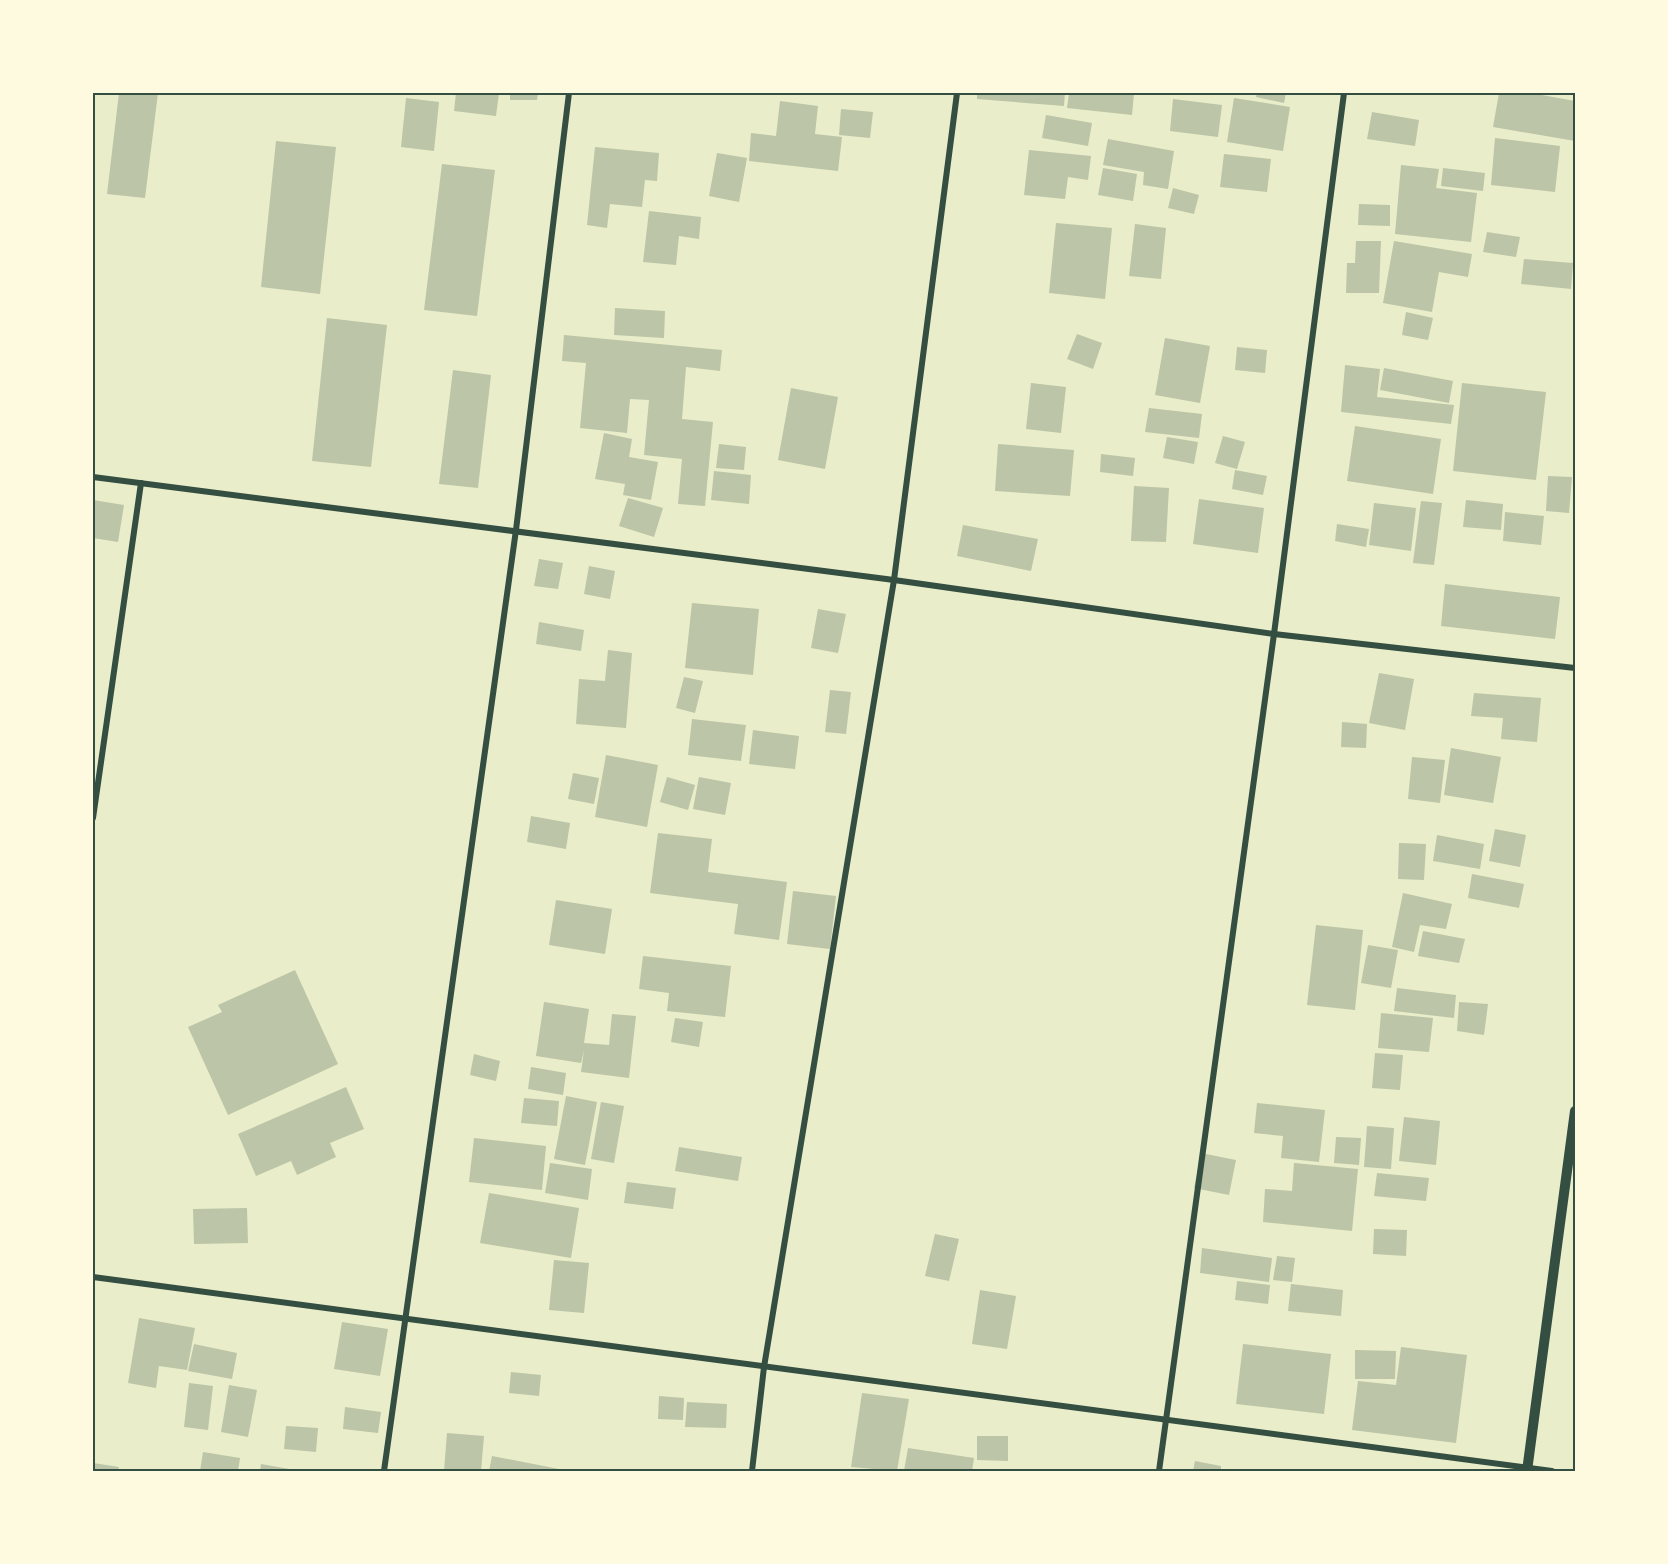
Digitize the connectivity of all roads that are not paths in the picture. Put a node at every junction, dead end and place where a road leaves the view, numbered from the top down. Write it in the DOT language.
graph roads {
  1 [pos="569,93"];
  2 [pos="957,93"];
  3 [pos="1344,93"];
  4 [pos="93,477"];
  5 [pos="141,483"];
  6 [pos="516,530"];
  7 [pos="894,580"];
  8 [pos="1274,634"];
  9 [pos="1575,668"];
  10 [pos="93,819"];
  11 [pos="1575,1111"];
  12 [pos="93,1277"];
  13 [pos="406,1317"];
  14 [pos="764,1367"];
  15 [pos="1165,1421"];
  16 [pos="1527,1469"];
  17 [pos="384,1471"];
  18 [pos="752,1471"];
  19 [pos="1159,1471"];
  20 [pos="1552,1471"];
  1 -- 6 [label="street"];
  2 -- 7 [label="street"];
  3 -- 8 [label="street"];
  4 -- 5 [label="street"];
  5 -- 6 [label="street"];
  5 -- 10 [label="street"];
  6 -- 7 [label="street"];
  6 -- 13 [label="street"];
  7 -- 8 [label="street"];
  7 -- 14 [label="street"];
  8 -- 9 [label="street"];
  8 -- 15 [label="street"];
  11 -- 16 [label="street"];
  12 -- 13 [label="street"];
  13 -- 14 [label="street"];
  13 -- 17 [label="street"];
  14 -- 15 [label="street"];
  14 -- 18 [label="street"];
  15 -- 16 [label="street"];
  15 -- 19 [label="street"];
  16 -- 20 [label="street"];
}
